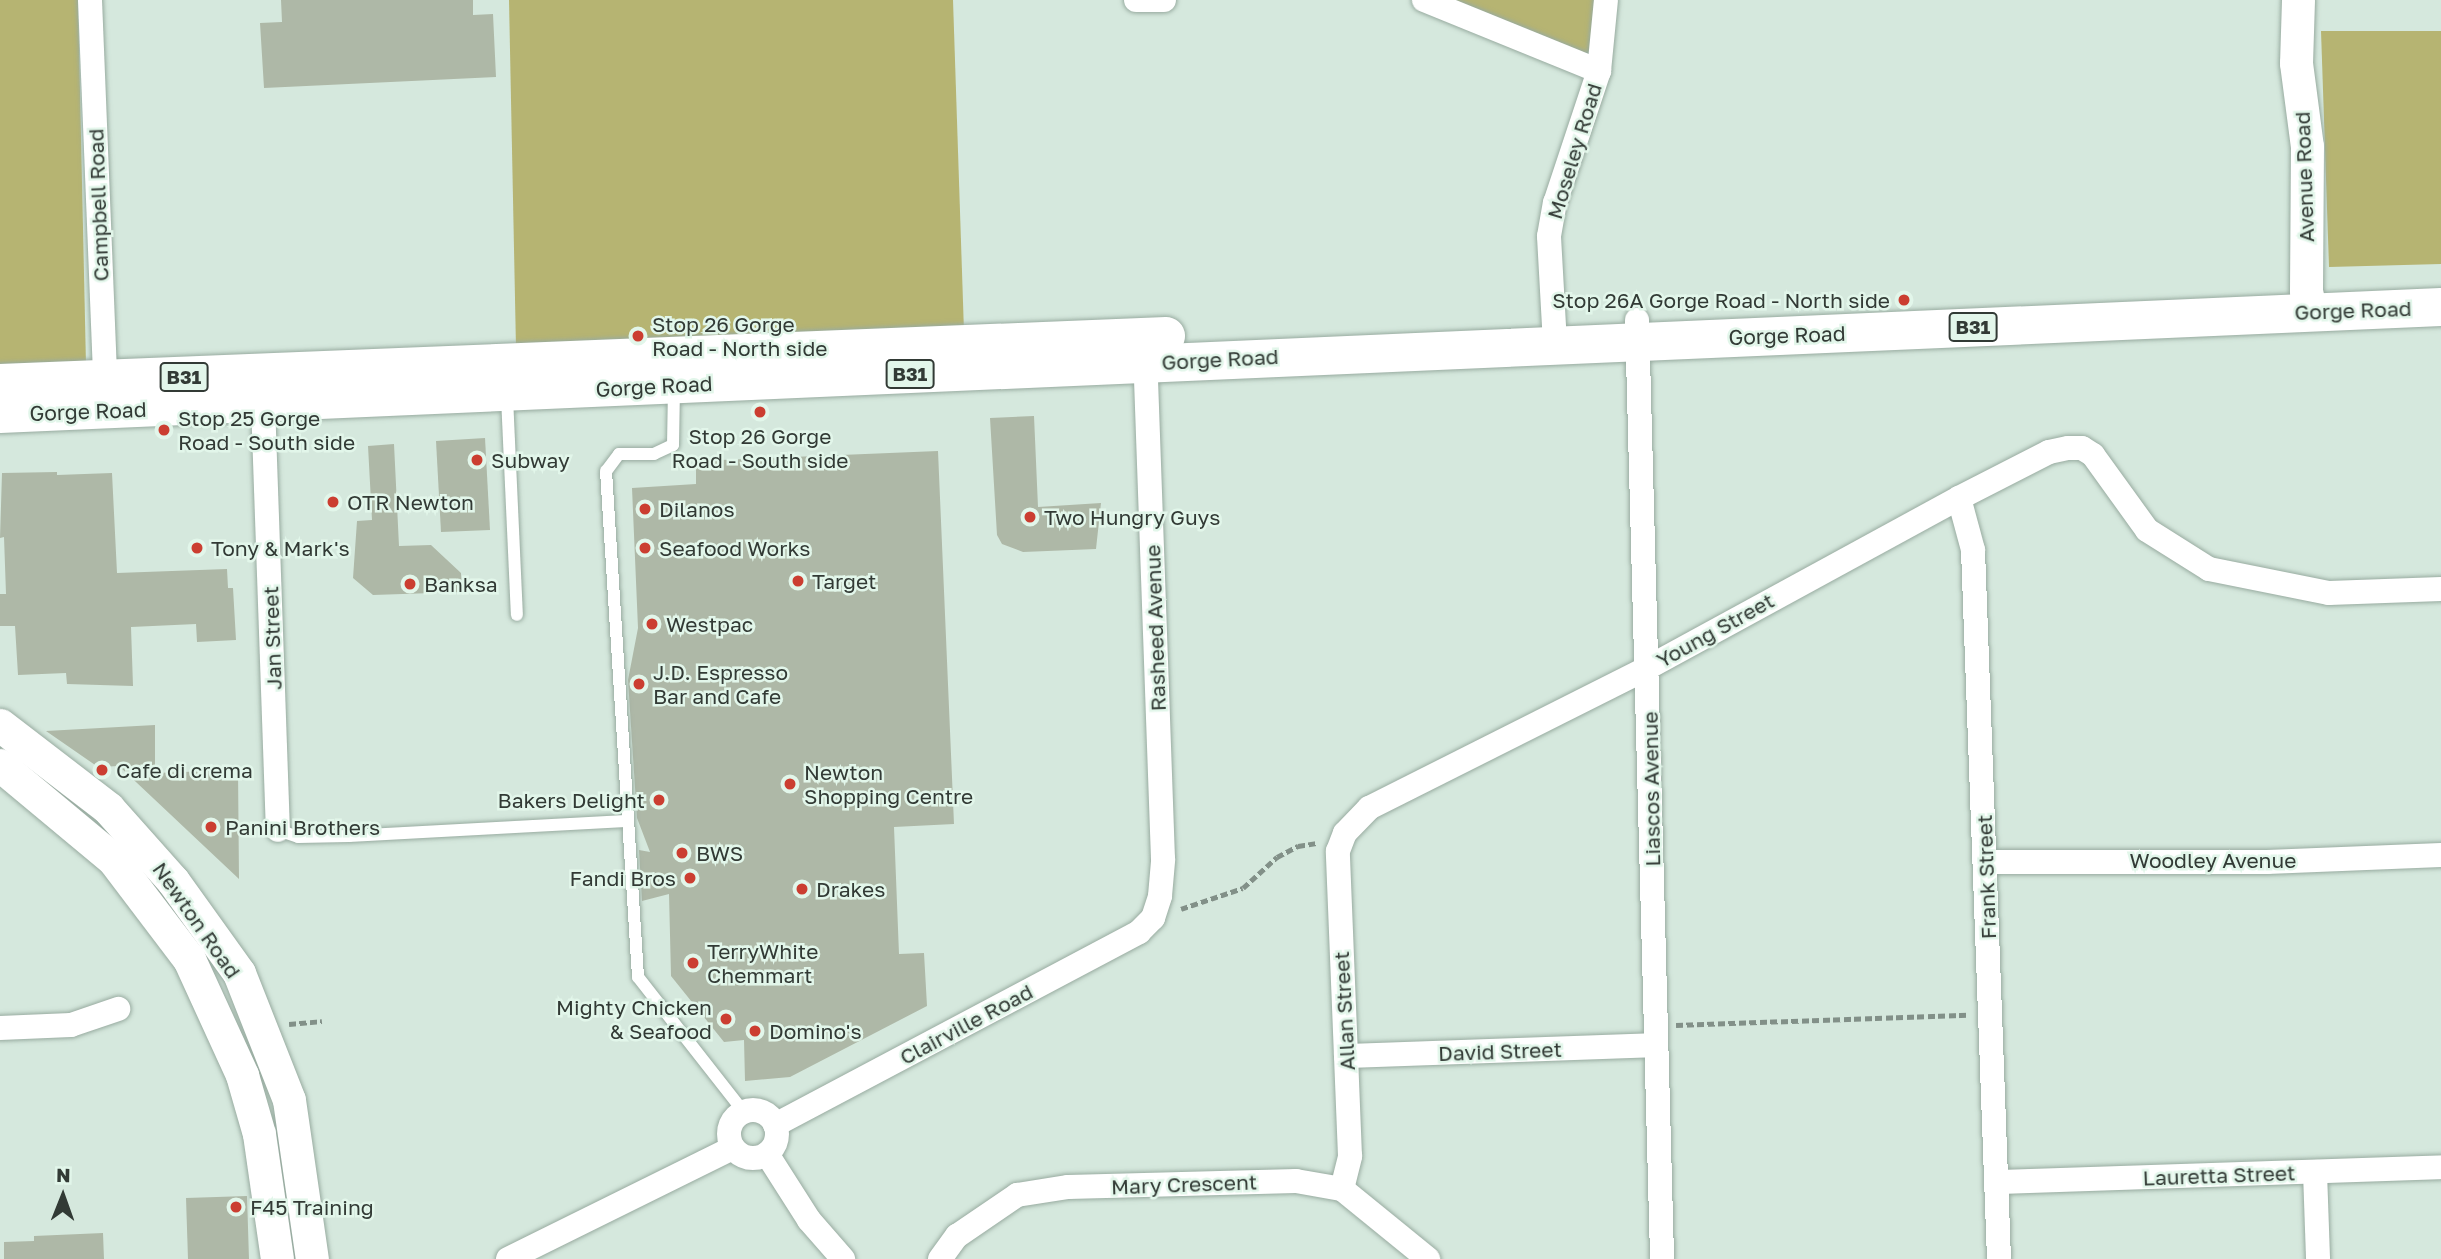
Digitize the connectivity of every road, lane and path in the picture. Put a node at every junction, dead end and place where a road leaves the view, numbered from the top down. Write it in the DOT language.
graph roads {
  1 [pos="90,0"];
  2 [pos="1136,0"];
  3 [pos="1164,0"];
  4 [pos="1424,0"];
  5 [pos="1606,0"];
  6 [pos="2298,0"];
  7 [pos="1599,71"];
  8 [pos="2441,285"];
  9 [pos="2309,302"];
  10 [pos="2441,307"];
  11 [pos="1637,330"];
  12 [pos="1554,334"];
  13 [pos="1145,349"];
  14 [pos="697,354"];
  15 [pos="471,365"];
  16 [pos="0,383"];
  17 [pos="674,386"];
  18 [pos="263,389"];
  19 [pos="507,393"];
  20 [pos="106,395"];
  21 [pos="0,414"];
  22 [pos="1959,498"];
  23 [pos="2441,589"];
  24 [pos="517,615"];
  25 [pos="1649,667"];
  26 [pos="0,724"];
  27 [pos="0,765"];
  28 [pos="626,821"];
  29 [pos="278,830"];
  30 [pos="1345,833"];
  31 [pos="2441,855"];
  32 [pos="1986,862"];
  33 [pos="1153,918"];
  34 [pos="118,1009"];
  35 [pos="1991,1014"];
  36 [pos="322,1021"];
  37 [pos="289,1024"];
  38 [pos="0,1028"];
  39 [pos="1654,1036"];
  40 [pos="1346,1056"];
  41 [pos="744,1112"];
  42 [pos="775,1125"];
  43 [pos="733,1148"];
  44 [pos="767,1154"];
  45 [pos="2441,1167"];
  46 [pos="2315,1172"];
  47 [pos="1997,1182"];
  48 [pos="1342,1189"];
  49 [pos="543,1251"];
  50 [pos="277,1259"];
  51 [pos="312,1259"];
  52 [pos="508,1259"];
  53 [pos="843,1259"];
  54 [pos="940,1259"];
  55 [pos="1428,1259"];
  56 [pos="1662,1259"];
  57 [pos="1999,1259"];
  58 [pos="2318,1259"];
  1 -- 20 [label="street, Campbell Road"];
  2 -- 3 [label="street"];
  4 -- 7 [label="street"];
  5 -- 7 [label="street, Moseley Road"];
  6 -- 9 [label="main road, Avenue Road"];
  7 -- 12 [label="street, Moseley Road"];
  8 -- 9 [label="main road, Gorge Road / B31"];
  9 -- 10 [label="main road, Gorge Road / B31"];
  9 -- 11 [label="main road, Gorge Road / B31"];
  11 -- 12 [label="main road, Gorge Road / B31"];
  11 -- 25 [label="street, Liascos Avenue"];
  12 -- 13 [label="main road, Gorge Road / B31"];
  13 -- 14 [label="main road, Gorge Road / B31"];
  13 -- 17 [label="main road, Gorge Road / B31"];
  13 -- 33 [label="street, Rasheed Avenue"];
  14 -- 15 [label="main road, Gorge Road / B31"];
  14 -- 17 [label="main road"];
  15 -- 18 [label="main road, Gorge Road / B31"];
  15 -- 19 [label="main road"];
  16 -- 20 [label="main road, Gorge Road / B31"];
  17 -- 19 [label="main road, Gorge Road / B31"];
  17 -- 28 [label="lane"];
  18 -- 19 [label="main road, Gorge Road / B31"];
  18 -- 20 [label="main road, Gorge Road / B31"];
  18 -- 29 [label="street, Jan Street"];
  19 -- 24 [label="lane"];
  20 -- 21 [label="main road, Gorge Road / B31"];
  22 -- 23 [label="street, Young Street"];
  22 -- 25 [label="street, Young Street"];
  22 -- 32 [label="street, Frank Street"];
  25 -- 30 [label="street, Young Street"];
  25 -- 39 [label="street, Liascos Avenue"];
  26 -- 51 [label="main road, Newton Road"];
  27 -- 50 [label="main road, Newton Road"];
  28 -- 29 [label="lane"];
  28 -- 41 [label="lane"];
  30 -- 40 [label="street, Allan Street"];
  31 -- 32 [label="street, Woodley Avenue"];
  32 -- 35 [label="street, Frank Street"];
  33 -- 42 [label="street, Clairville Road"];
  34 -- 38 [label="street"];
  35 -- 39 [label="path"];
  35 -- 47 [label="street, Frank Street"];
  36 -- 37 [label="path"];
  39 -- 40 [label="street, David Street"];
  39 -- 56 [label="street, Liascos Avenue"];
  40 -- 48 [label="street, Allan Street"];
  41 -- 42 [label="street"];
  41 -- 43 [label="street"];
  42 -- 44 [label="street"];
  43 -- 44 [label="street"];
  43 -- 49 [label="street"];
  44 -- 53 [label="street"];
  45 -- 46 [label="street, Lauretta Street"];
  46 -- 47 [label="street, Lauretta Street"];
  46 -- 58 [label="street"];
  47 -- 57 [label="street, Frank Street"];
  48 -- 54 [label="street, Mary Crescent"];
  48 -- 55 [label="street, Mary Crescent"];
  49 -- 52 [label="street"];
}
